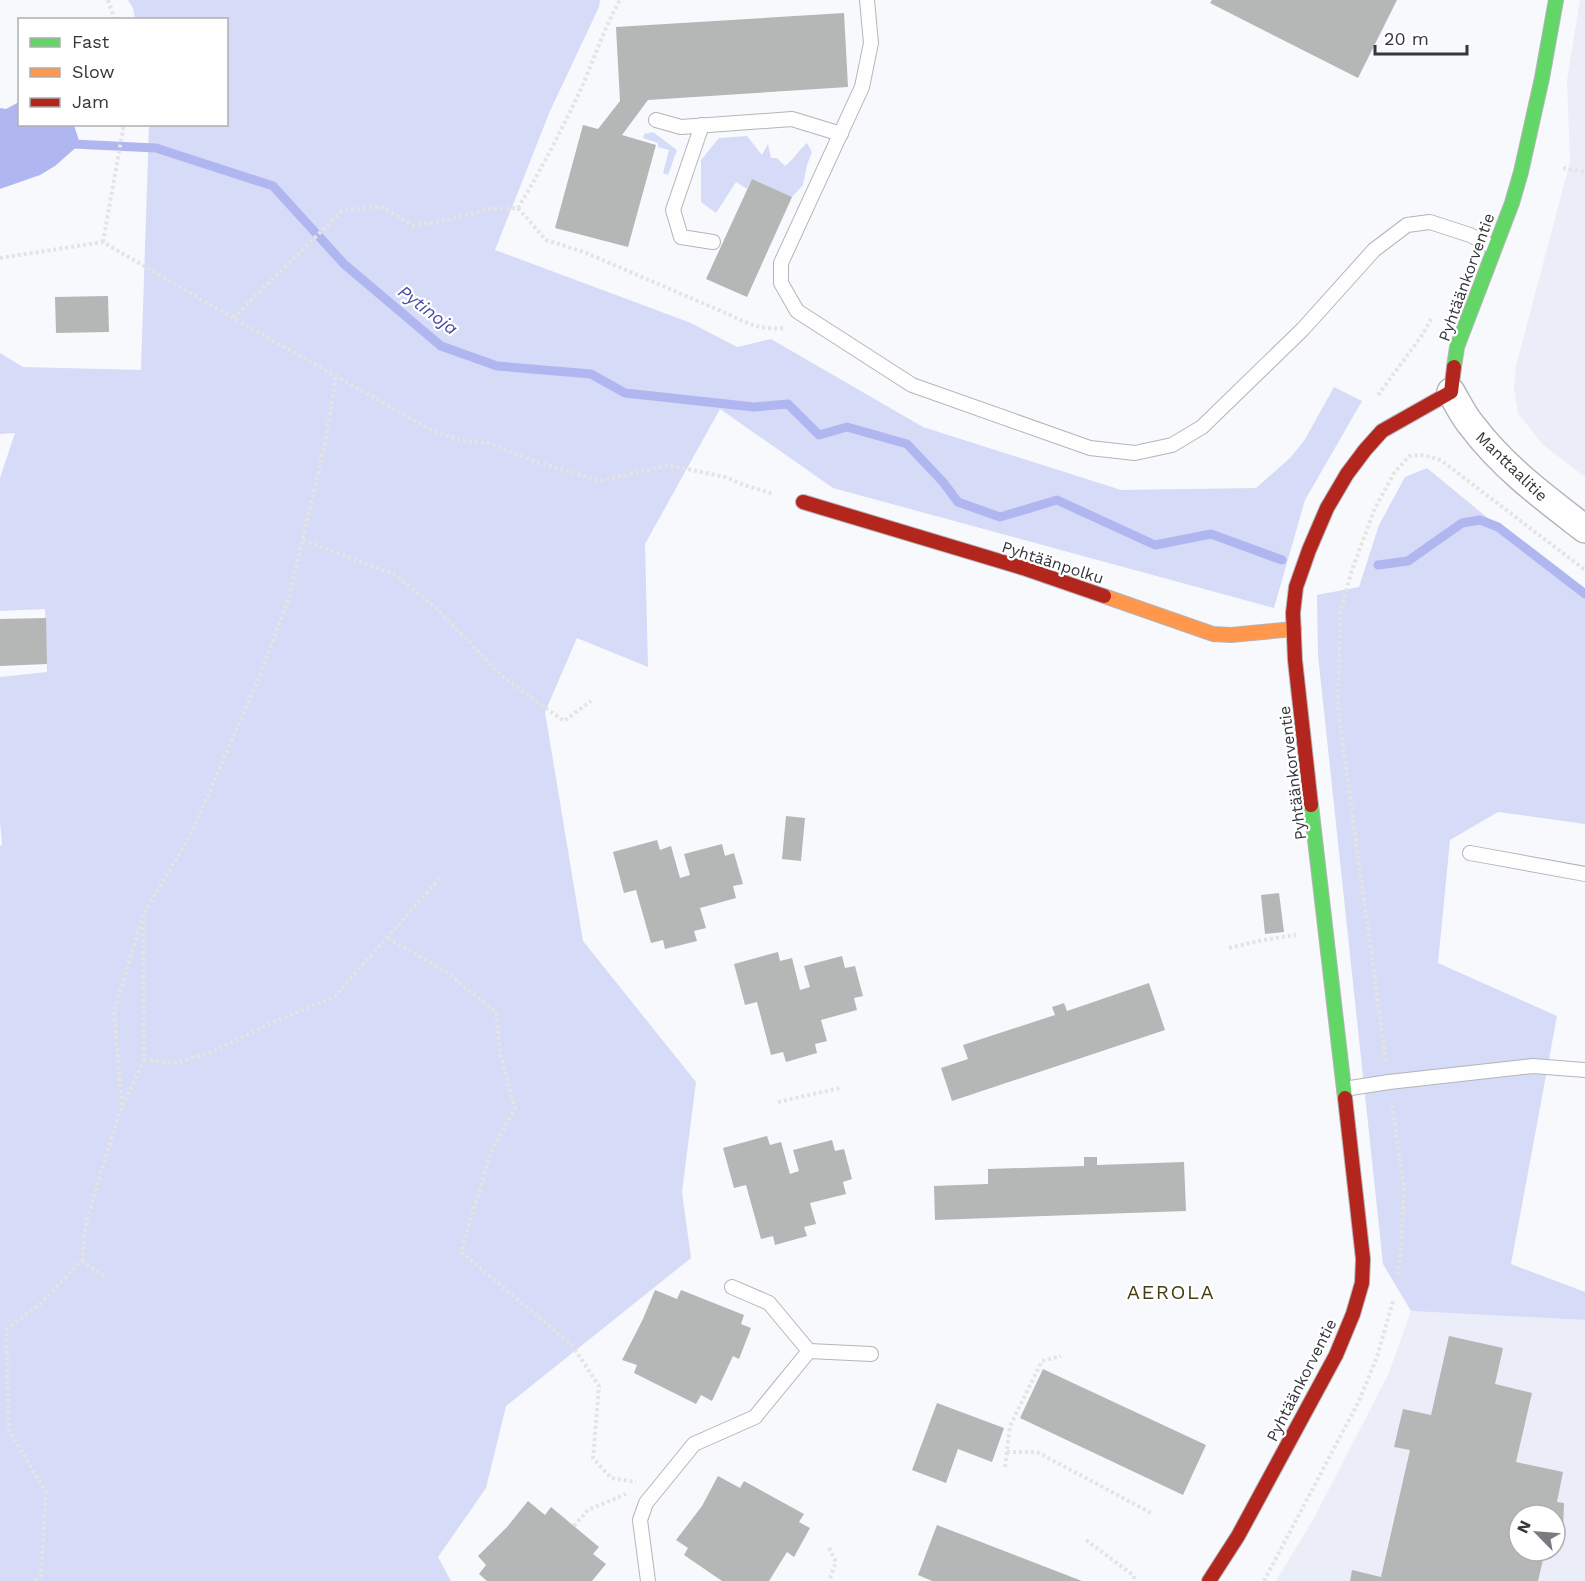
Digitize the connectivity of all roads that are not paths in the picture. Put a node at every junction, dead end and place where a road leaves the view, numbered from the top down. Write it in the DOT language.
graph roads {
  1 [pos="867,0"];
  2 [pos="1556,0"];
  3 [pos="656,120"];
  4 [pos="702,125"];
  5 [pos="841,134"];
  6 [pos="713,242"];
  7 [pos="1495,248"];
  8 [pos="1451,392"];
  9 [pos="803,502"];
  10 [pos="1585,529"];
  11 [pos="1294,629"];
  12 [pos="1470,852"];
  13 [pos="1585,874"];
  14 [pos="1585,1070"];
  15 [pos="1344,1089"];
  16 [pos="732,1287"];
  17 [pos="809,1350"];
  18 [pos="871,1354"];
  19 [pos="648,1581"];
  20 [pos="1209,1581"];
  1 -- 5 [label="lane"];
  2 -- 7 [label="street, Pyhtäänkorventie"];
  3 -- 4 [label="lane"];
  4 -- 5 [label="lane"];
  4 -- 6 [label="lane"];
  5 -- 7 [label="lane"];
  7 -- 8 [label="street, Pyhtäänkorventie"];
  8 -- 10 [label="street, Manttaalitie"];
  8 -- 11 [label="street, Pyhtäänkorventie"];
  9 -- 11 [label="street, Pyhtäänpolku"];
  11 -- 15 [label="street, Pyhtäänkorventie"];
  12 -- 13 [label="lane"];
  14 -- 15 [label="lane"];
  15 -- 20 [label="street, Pyhtäänkorventie"];
  16 -- 17 [label="lane"];
  17 -- 18 [label="lane"];
  17 -- 19 [label="lane"];
}
